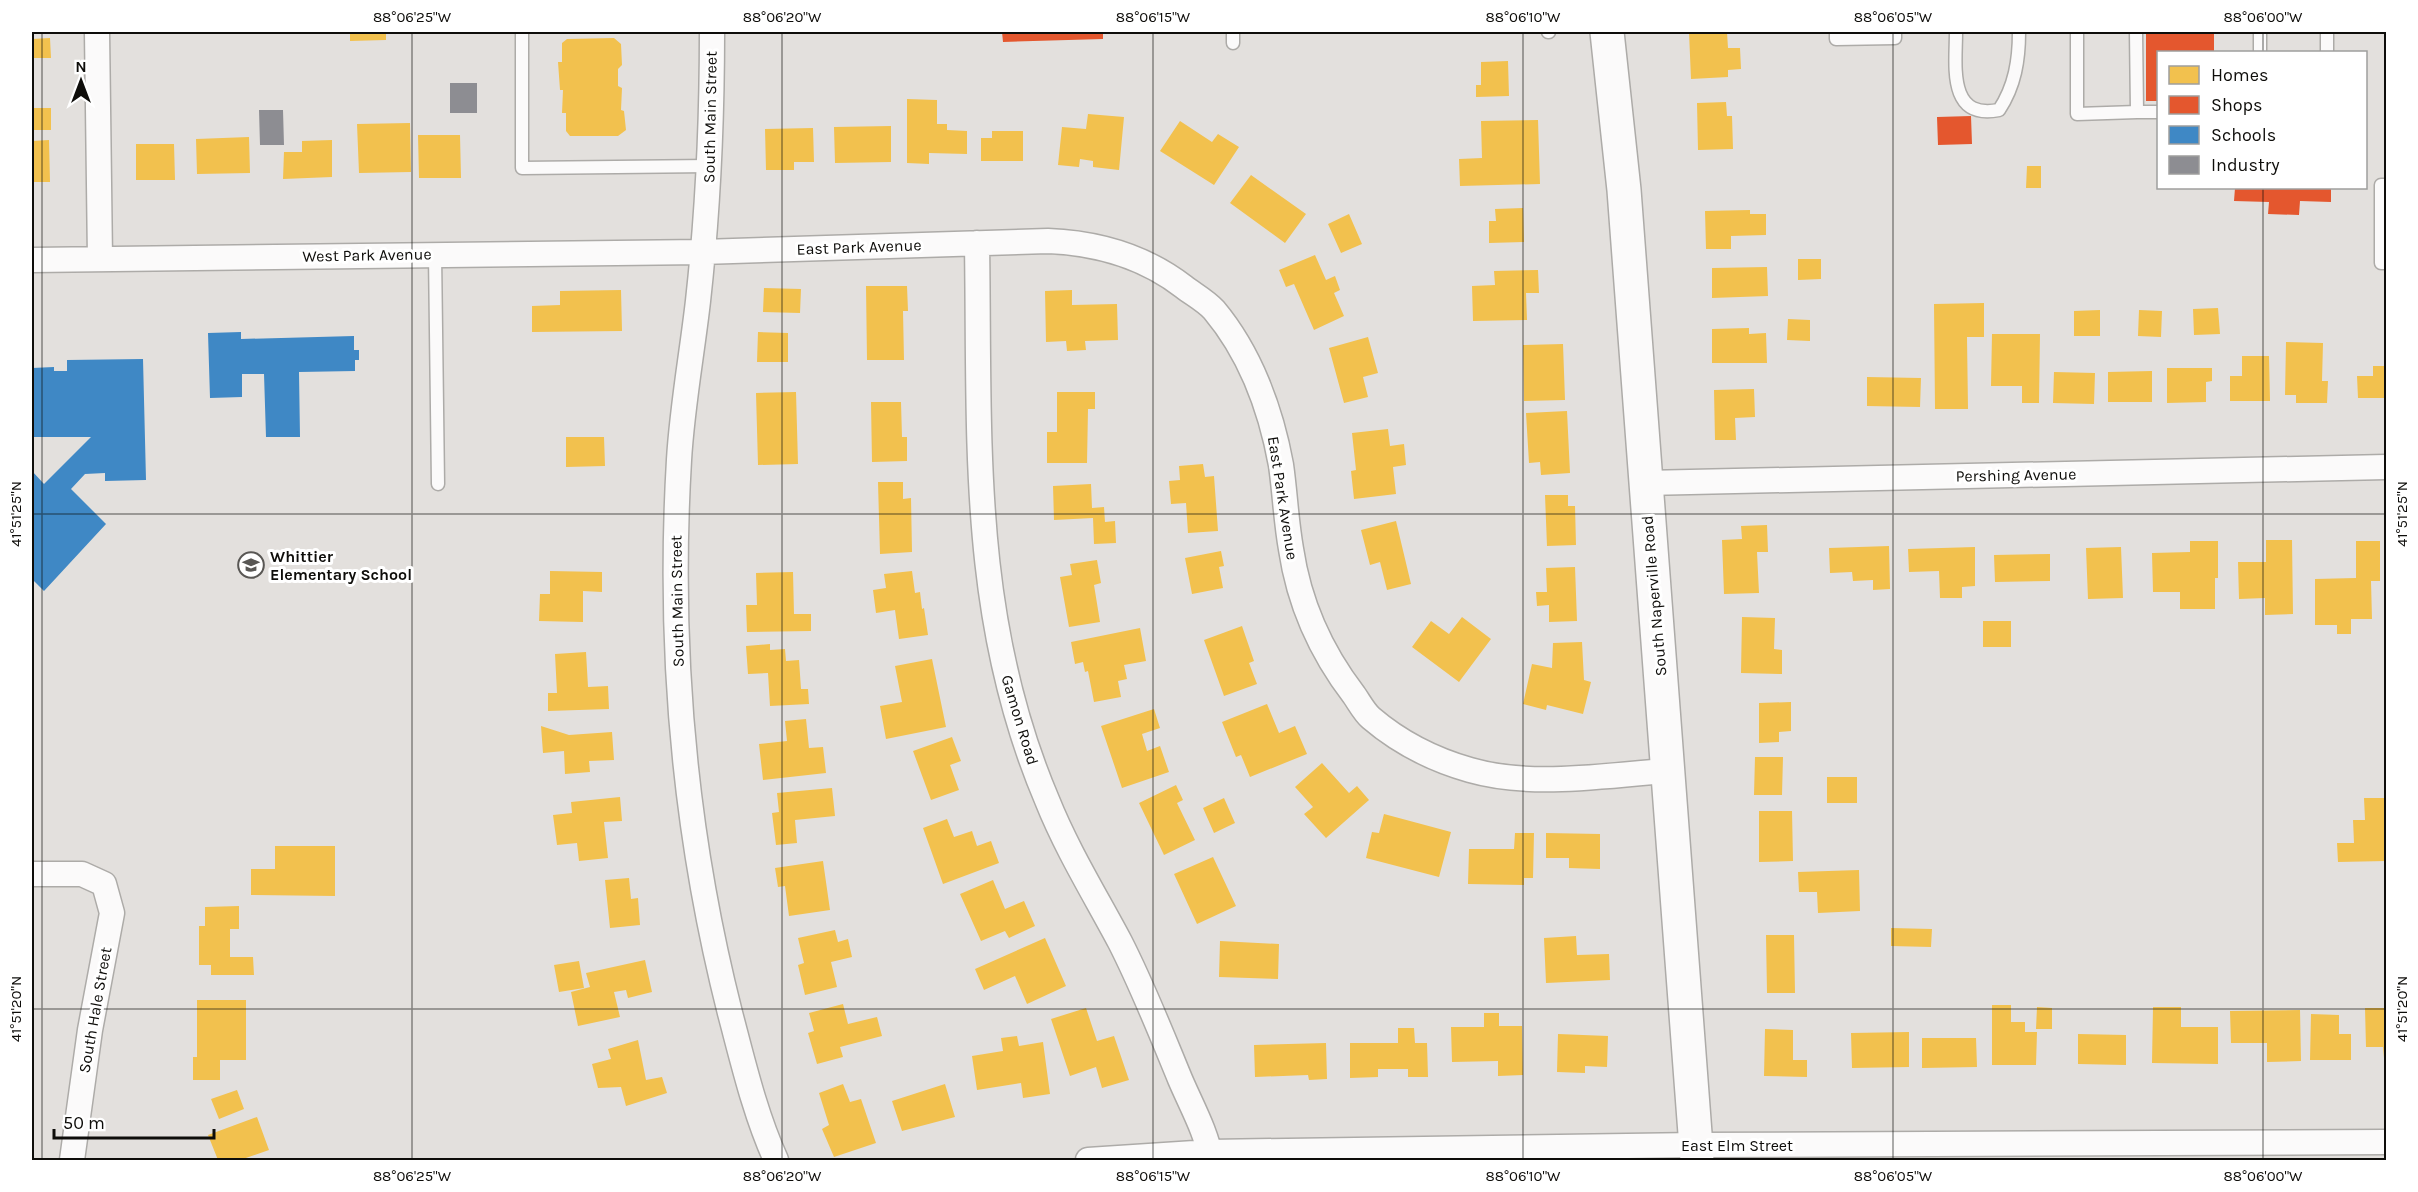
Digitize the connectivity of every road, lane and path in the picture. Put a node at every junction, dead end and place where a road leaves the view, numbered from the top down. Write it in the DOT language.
graph roads {
  1 [pos="97,32"];
  2 [pos="522,32"];
  3 [pos="712,32"];
  4 [pos="1607,32"];
  5 [pos="1836,32"];
  6 [pos="1895,32"];
  7 [pos="1956,32"];
  8 [pos="2019,32"];
  9 [pos="2077,32"];
  10 [pos="2136,32"];
  11 [pos="2260,32"];
  12 [pos="2327,32"];
  13 [pos="2260,51"];
  14 [pos="2327,51"];
  15 [pos="2137,112"];
  16 [pos="2157,112"];
  17 [pos="710,166"];
  18 [pos="2386,185"];
  19 [pos="977,243"];
  20 [pos="702,252"];
  21 [pos="435,254"];
  22 [pos="99,259"];
  23 [pos="32,260"];
  24 [pos="2386,263"];
  25 [pos="2386,467"];
  26 [pos="1645,483"];
  27 [pos="438,484"];
  28 [pos="1668,771"];
  29 [pos="32,874"];
  30 [pos="2386,1142"];
  31 [pos="2314,1152"];
  32 [pos="1696,1153"];
  33 [pos="2004,1153"];
  34 [pos="1211,1156"];
  35 [pos="72,1161"];
  36 [pos="776,1161"];
  37 [pos="1088,1161"];
  1 -- 22 [label="street"];
  2 -- 17 [label="lane"];
  3 -- 17 [label="street, South Main Street"];
  4 -- 26 [label="main road, South Naperville Road"];
  5 -- 6 [label="lane"];
  7 -- 8 [label="lane"];
  9 -- 15 [label="lane"];
  10 -- 15 [label="lane"];
  11 -- 13 [label="lane"];
  12 -- 14 [label="lane"];
  15 -- 16 [label="lane"];
  17 -- 20 [label="street, South Main Street"];
  18 -- 24 [label="lane"];
  19 -- 20 [label="street, East Park Avenue"];
  19 -- 28 [label="street, East Park Avenue"];
  19 -- 34 [label="street, Gamon Road"];
  20 -- 21 [label="street, West Park Avenue"];
  20 -- 36 [label="street, South Main Street"];
  21 -- 22 [label="street, West Park Avenue"];
  21 -- 27 [label="lane"];
  22 -- 23 [label="street, West Park Avenue"];
  25 -- 26 [label="street, Pershing Avenue"];
  26 -- 28 [label="main road, South Naperville Road"];
  28 -- 32 [label="main road, South Naperville Road"];
  29 -- 35 [label="street, South Hale Street"];
  30 -- 31 [label="street, East Elm Street"];
  31 -- 33 [label="street, East Elm Street"];
  32 -- 33 [label="street, East Elm Street"];
  32 -- 34 [label="street, East Elm Street"];
  34 -- 37 [label="street, East Elm Street"];
}
